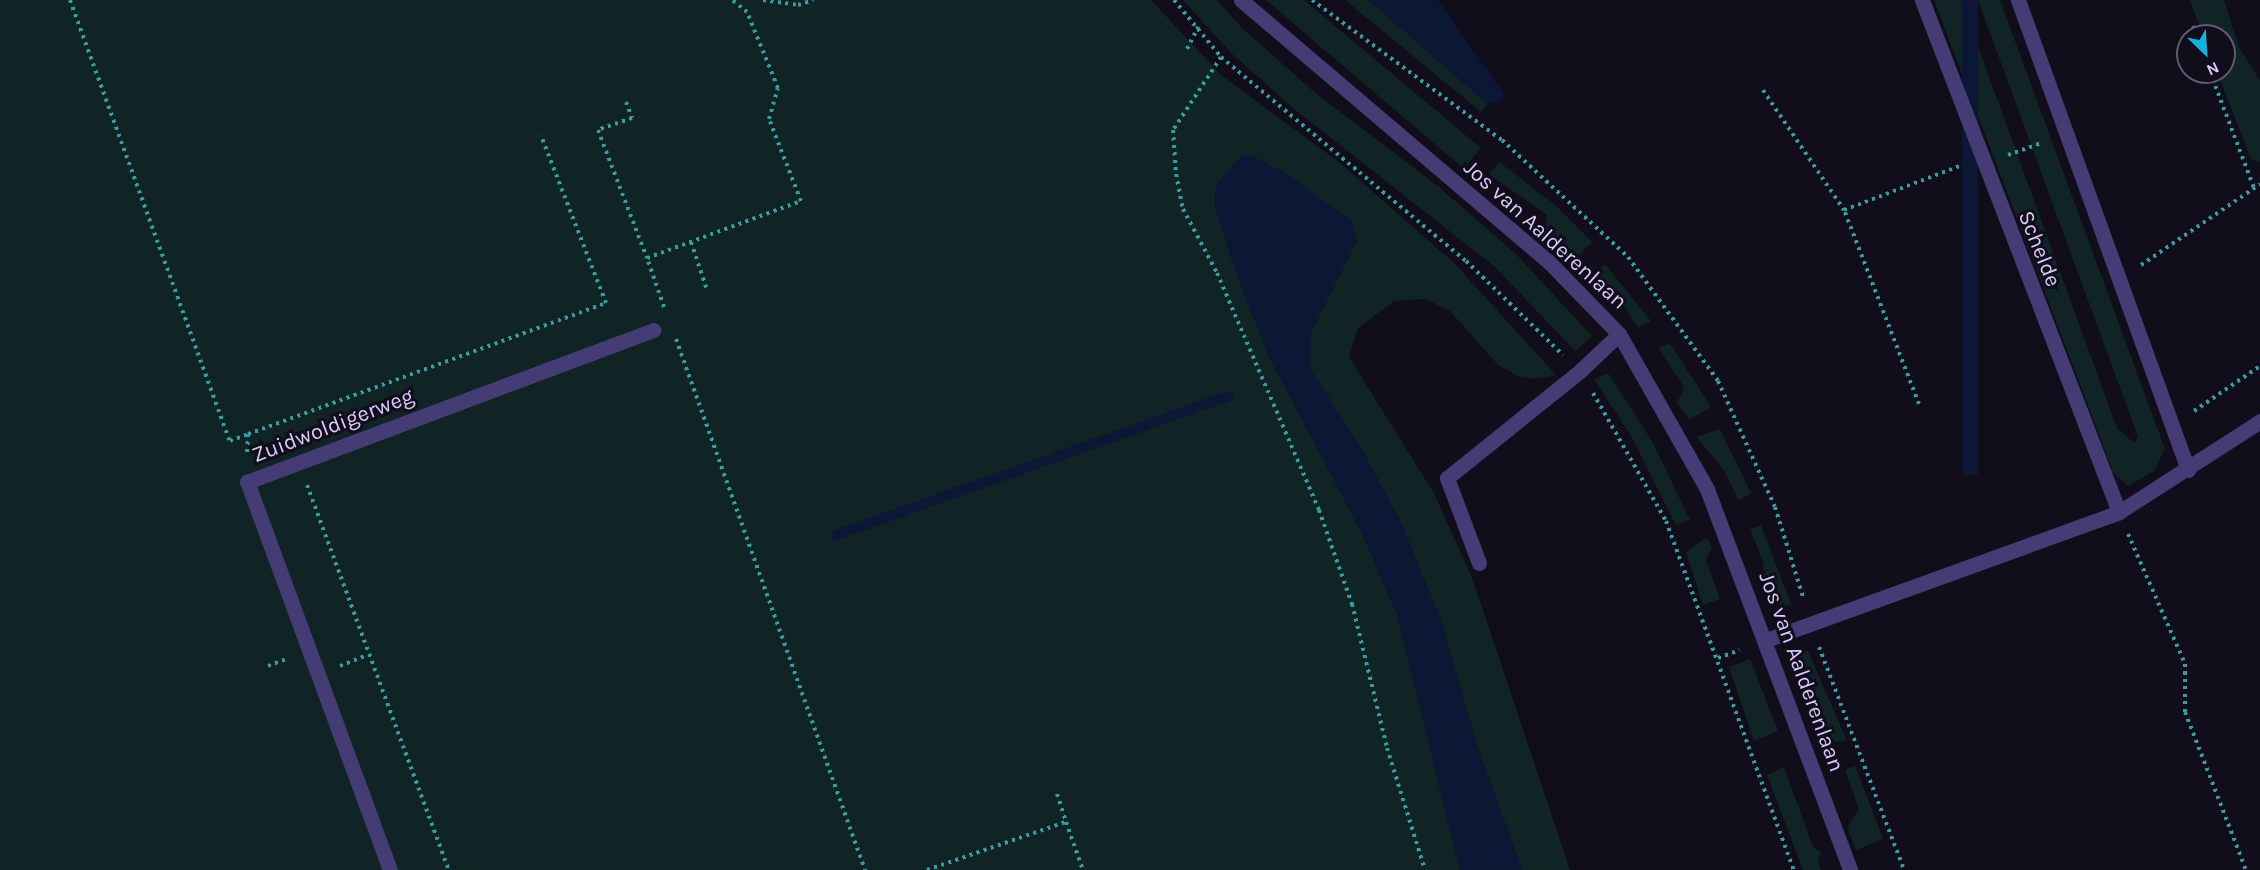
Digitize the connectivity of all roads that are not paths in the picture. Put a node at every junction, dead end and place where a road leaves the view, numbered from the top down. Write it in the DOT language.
graph roads {
  1 [pos="1241,0"];
  2 [pos="1922,0"];
  3 [pos="2018,0"];
  4 [pos="654,330"];
  5 [pos="1619,333"];
  6 [pos="2260,421"];
  7 [pos="2188,470"];
  8 [pos="2119,512"];
  9 [pos="1479,563"];
  10 [pos="1766,640"];
  11 [pos="390,870"];
  12 [pos="1850,870"];
  1 -- 5 [label="street, Jos van Aalderenlaan"];
  2 -- 8 [label="street, Schelde"];
  3 -- 7 [label="street"];
  4 -- 11 [label="street, Zuidwoldigerweg"];
  5 -- 9 [label="street"];
  5 -- 10 [label="street, Jos van Aalderenlaan"];
  6 -- 7 [label="street"];
  7 -- 8 [label="street"];
  8 -- 10 [label="street"];
  10 -- 12 [label="street, Jos van Aalderenlaan"];
}
